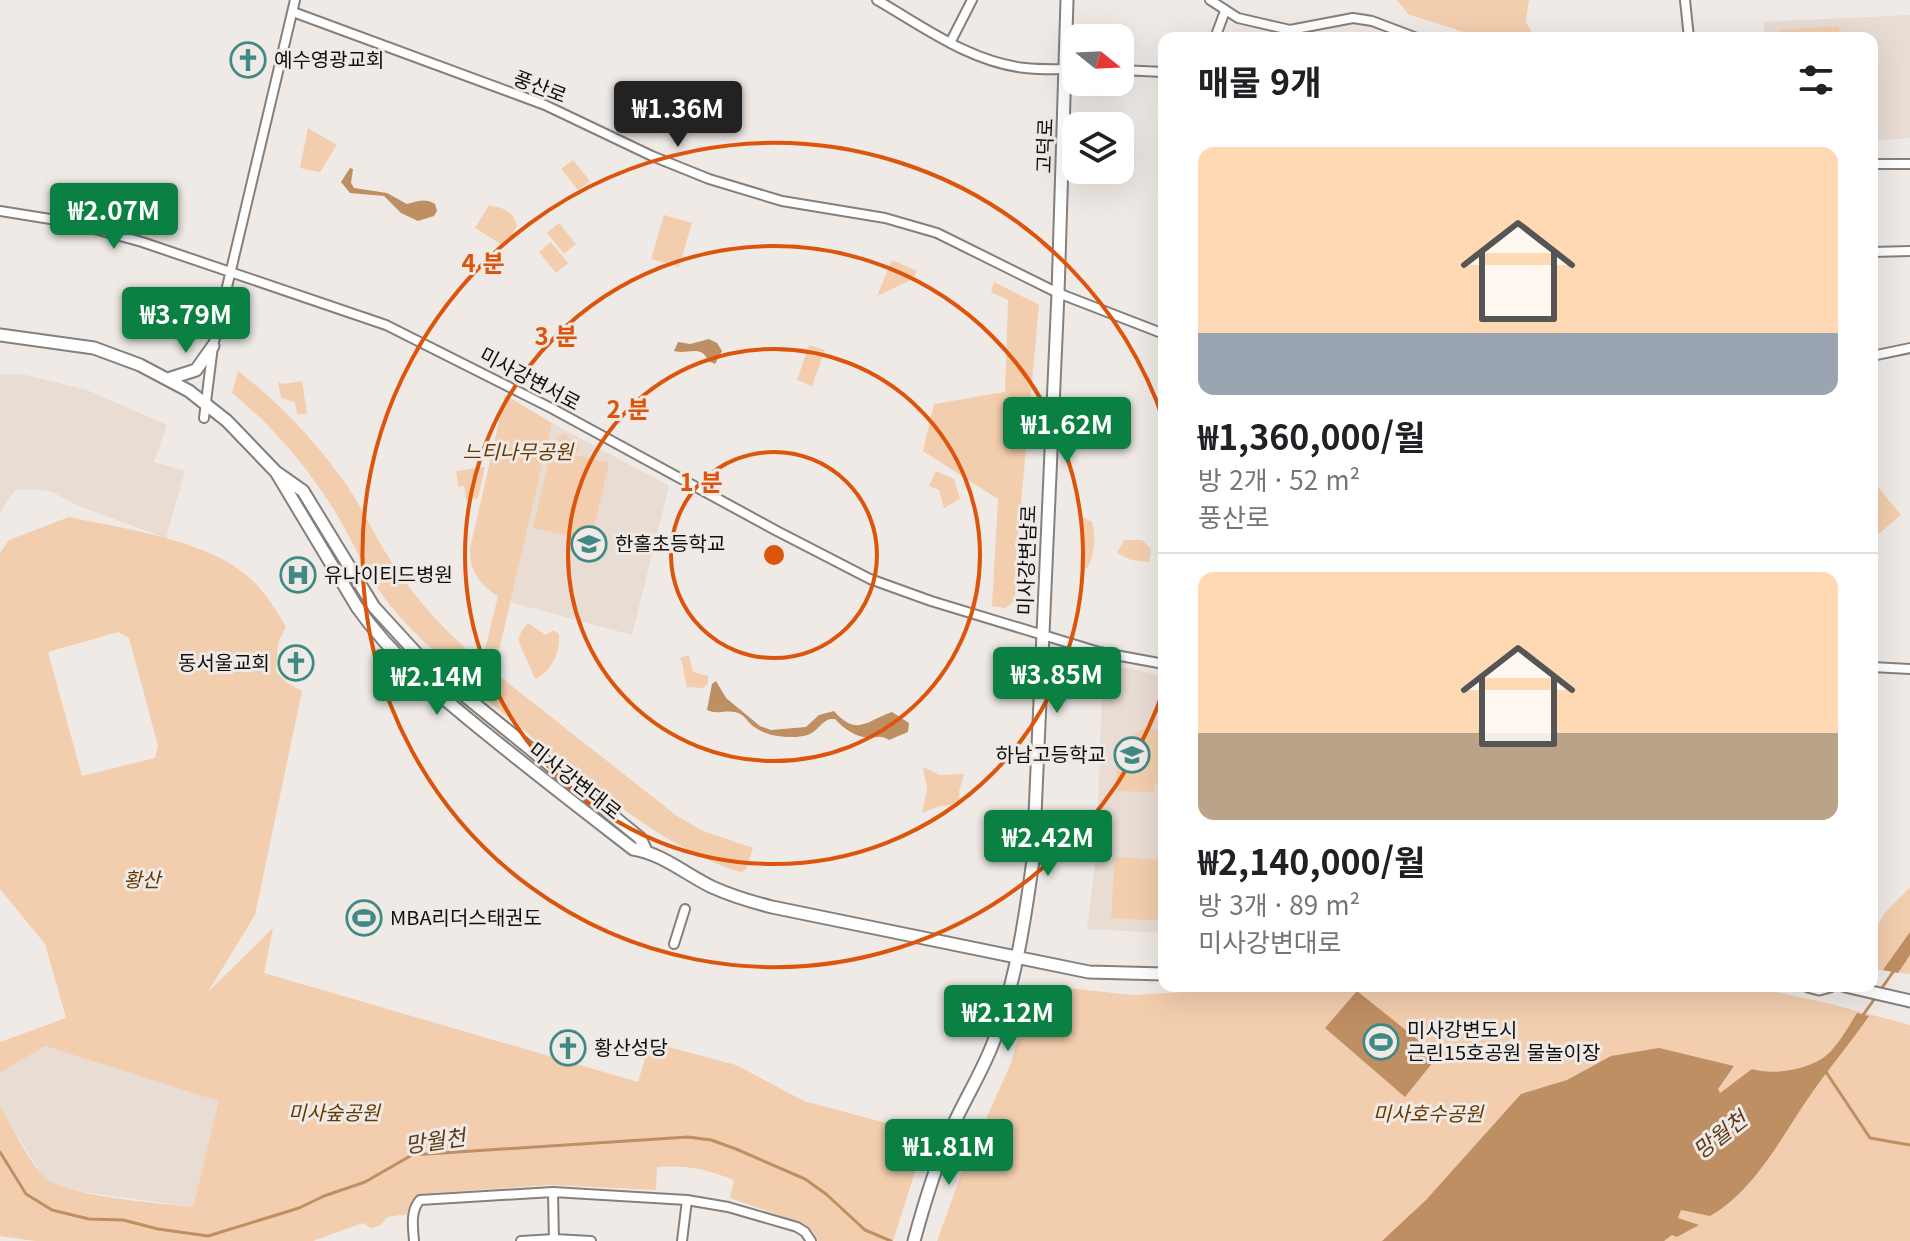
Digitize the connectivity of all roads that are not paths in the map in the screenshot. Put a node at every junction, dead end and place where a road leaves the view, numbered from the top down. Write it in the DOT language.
graph roads {
  1 [pos="295,0"];
  2 [pos="877,0"];
  3 [pos="972,0"];
  4 [pos="1067,0"];
  5 [pos="1210,0"];
  6 [pos="1685,0"];
  7 [pos="1225,11"];
  8 [pos="293,12"];
  9 [pos="1068,24"];
  10 [pos="1217,32"];
  11 [pos="1400,32"];
  12 [pos="1688,32"];
  13 [pos="950,43"];
  14 [pos="1062,69"];
  15 [pos="1134,71"];
  16 [pos="1158,72"];
  17 [pos="1069,96"];
  18 [pos="1878,164"];
  19 [pos="1910,164"];
  20 [pos="0,211"];
  21 [pos="1910,251"];
  22 [pos="1878,252"];
  23 [pos="231,272"];
  24 [pos="1058,293"];
  25 [pos="1158,332"];
  26 [pos="0,335"];
  27 [pos="213,346"];
  28 [pos="1910,348"];
  29 [pos="1878,355"];
  30 [pos="168,379"];
  31 [pos="206,405"];
  32 [pos="204,418"];
  33 [pos="1042,635"];
  34 [pos="1158,663"];
  35 [pos="1878,667"];
  36 [pos="1910,669"];
  37 [pos="685,909"];
  38 [pos="674,944"];
  39 [pos="1017,956"];
  40 [pos="1158,974"];
  41 [pos="1871,992"];
  42 [pos="1910,1001"];
  43 [pos="553,1192"];
  44 [pos="687,1200"];
  45 [pos="916,1235"];
  46 [pos="554,1240"];
  47 [pos="414,1241"];
  48 [pos="521,1241"];
  49 [pos="591,1241"];
  50 [pos="682,1241"];
  51 [pos="811,1241"];
  1 -- 8 [label="street"];
  2 -- 13 [label="street"];
  3 -- 13 [label="street"];
  4 -- 9 [label="main road, 고덕로"];
  5 -- 7 [label="street"];
  6 -- 12 [label="street"];
  7 -- 10 [label="street"];
  7 -- 11 [label="street"];
  8 -- 23 [label="street"];
  8 -- 24 [label="street, 풍산로"];
  13 -- 14 [label="street"];
  15 -- 16 [label="street"];
  17 -- 24 [label="main road, 고덕로"];
  18 -- 19 [label="street"];
  20 -- 23 [label="street, 미사강변서로"];
  21 -- 22 [label="street"];
  23 -- 27 [label="street"];
  23 -- 33 [label="street, 미사강변서로"];
  24 -- 25 [label="street, 풍산로"];
  24 -- 33 [label="main road, 미사강변남로"];
  26 -- 30 [label="main road, 미사강변대로"];
  27 -- 30 [label="main road"];
  27 -- 31 [label="street"];
  28 -- 29 [label="street"];
  30 -- 31 [label="main road, 미사강변대로"];
  31 -- 32 [label="street"];
  31 -- 39 [label="main road, 미사강변대로"];
  33 -- 34 [label="street, 미사강변서로"];
  33 -- 39 [label="main road, 미사강변남로"];
  35 -- 36 [label="street"];
  37 -- 38 [label="street"];
  39 -- 40 [label="main road, 미사강변대로"];
  39 -- 45 [label="main road, 미사강변남로"];
  41 -- 42 [label="main road"];
  43 -- 44 [label="street"];
  43 -- 46 [label="street"];
  43 -- 47 [label="street"];
  44 -- 50 [label="street"];
  44 -- 51 [label="street"];
  46 -- 48 [label="street"];
  46 -- 49 [label="street"];
}
